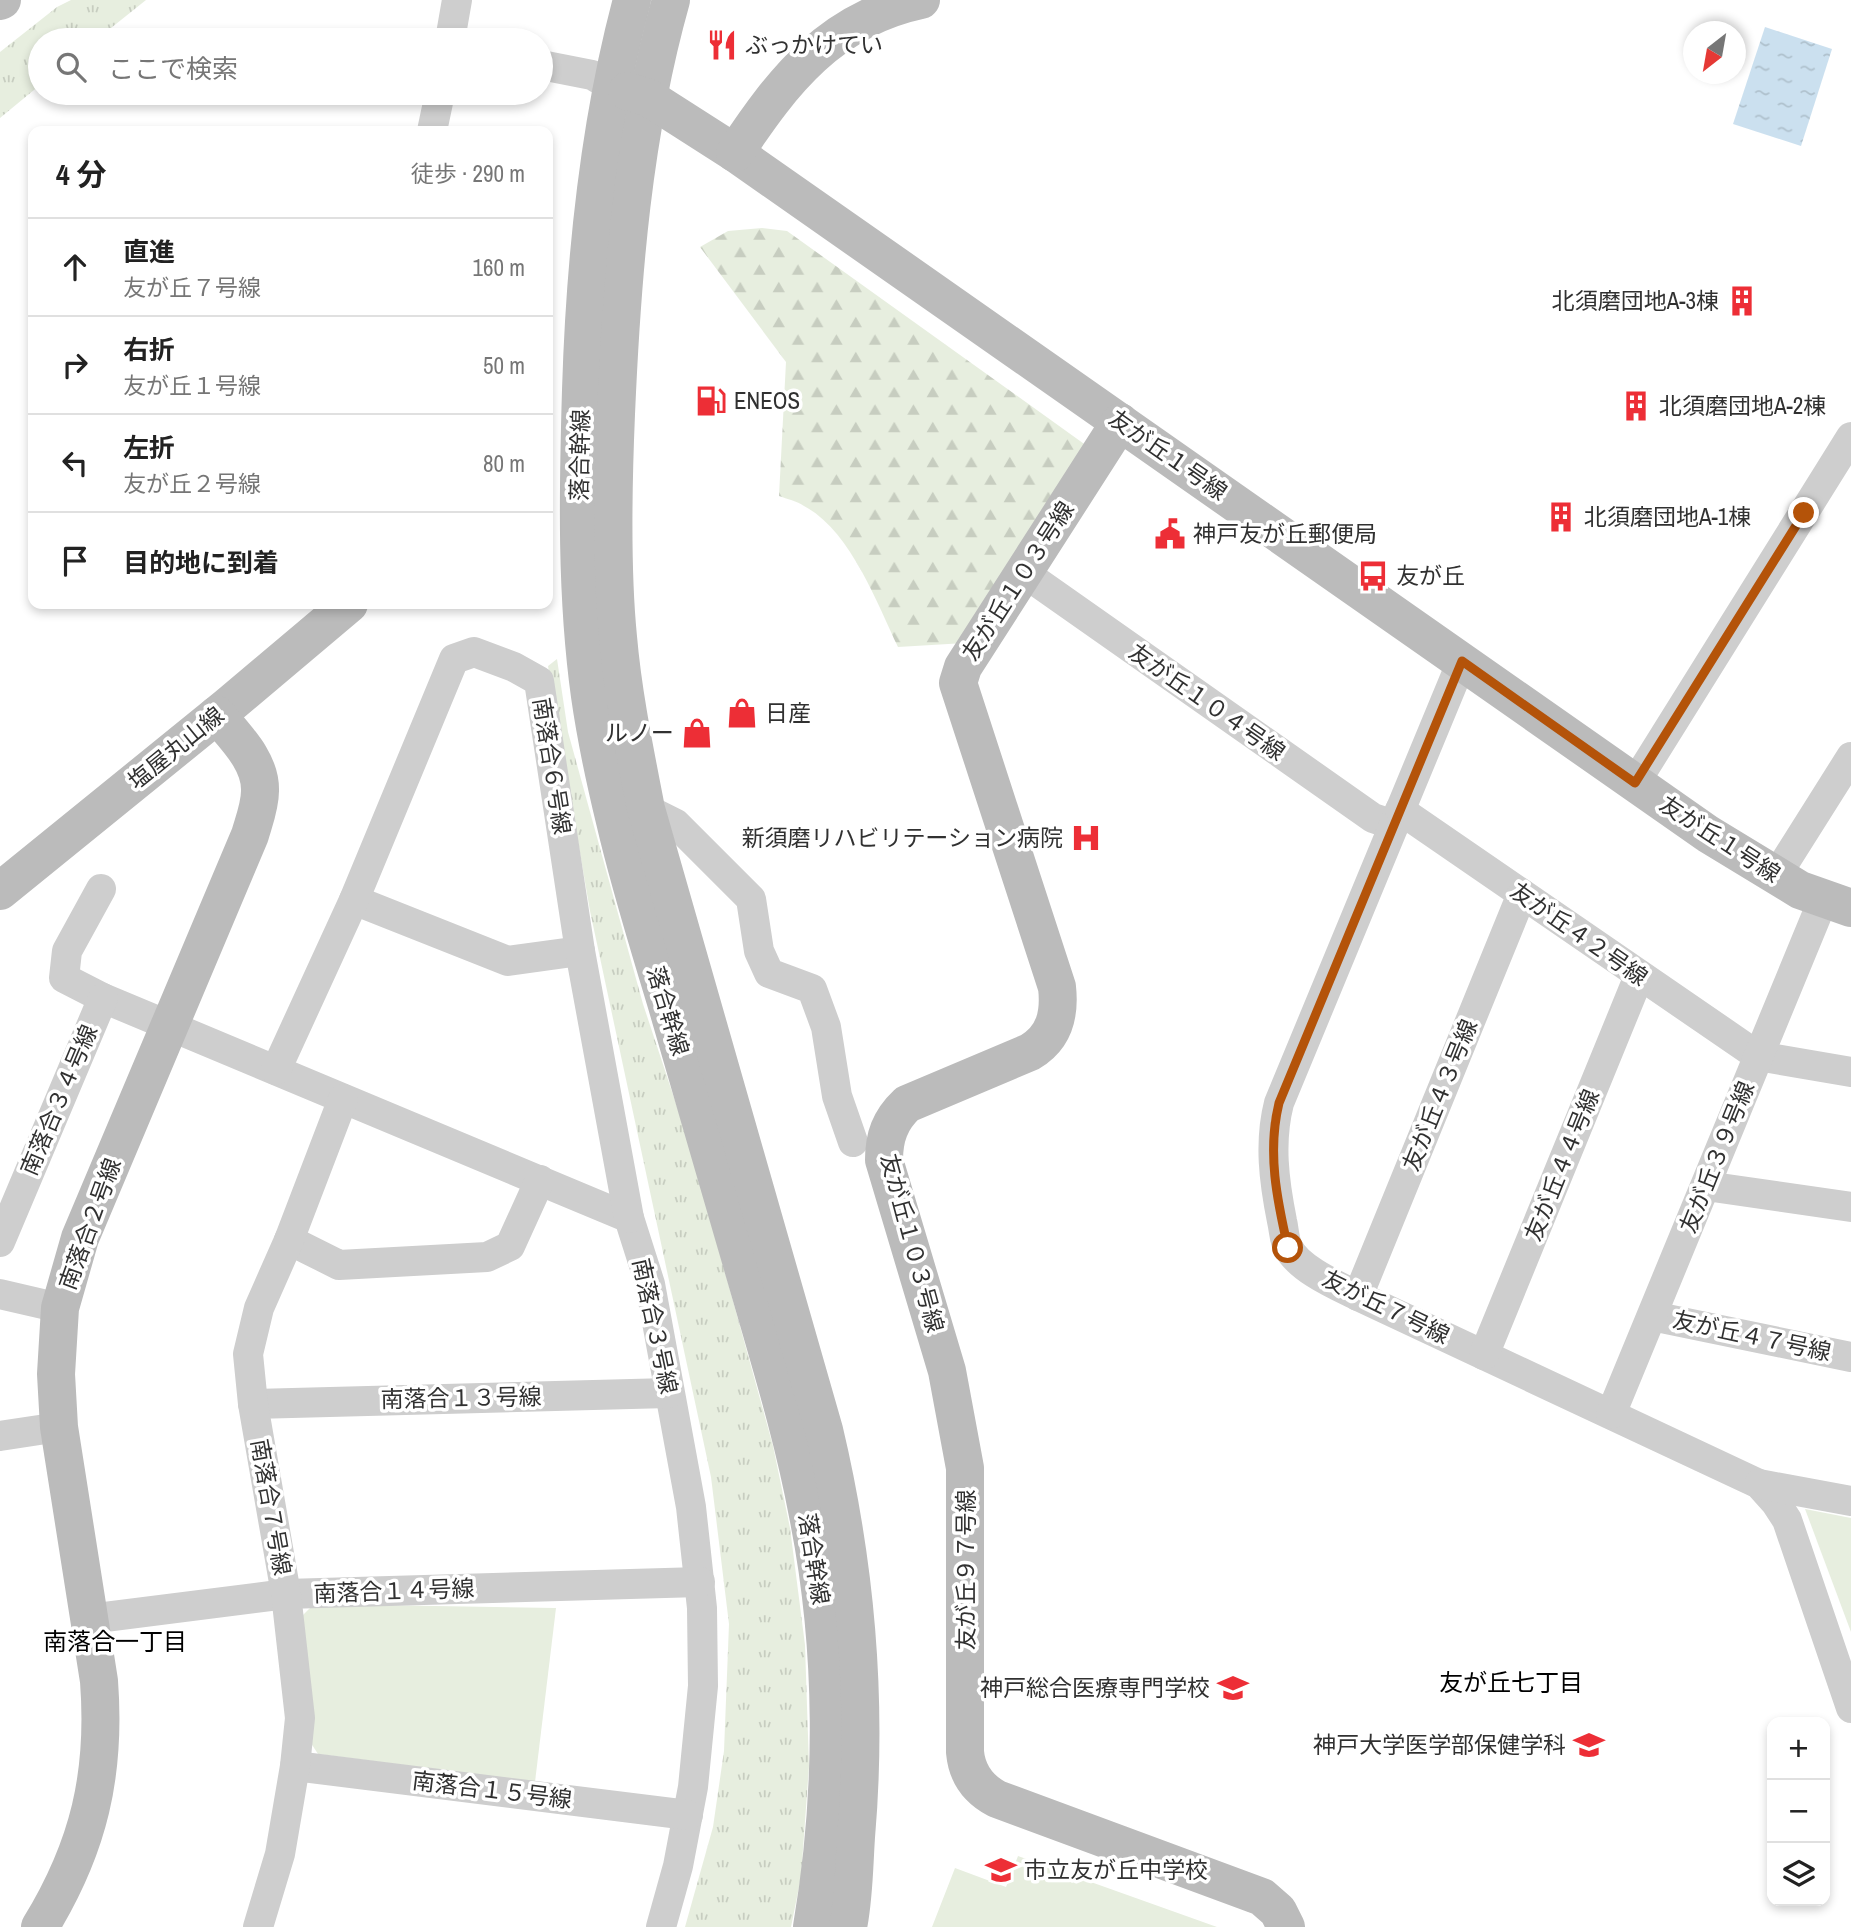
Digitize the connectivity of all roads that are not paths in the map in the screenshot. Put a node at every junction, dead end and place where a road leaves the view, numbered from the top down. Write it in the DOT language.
graph roads {
  1 [pos="457,0"];
  2 [pos="632,0"];
  3 [pos="671,0"];
  4 [pos="921,0"];
  5 [pos="452,28"];
  6 [pos="553,67"];
  7 [pos="612,87"];
  8 [pos="649,97"];
  9 [pos="437,105"];
  10 [pos="433,126"];
  11 [pos="735,153"];
  12 [pos="581,415"];
  13 [pos="1121,422"];
  14 [pos="1851,437"];
  15 [pos="1023,572"];
  16 [pos="339,609"];
  17 [pos="1462,661"];
  18 [pos="217,715"];
  19 [pos="1851,757"];
  20 [pos="1635,783"];
  21 [pos="646,809"];
  22 [pos="1397,817"];
  23 [pos="1776,876"];
  24 [pos="101,889"];
  25 [pos="0,891"];
  26 [pos="1522,894"];
  27 [pos="354,900"];
  28 [pos="1837,904"];
  29 [pos="580,951"];
  30 [pos="1639,976"];
  31 [pos="103,998"];
  32 [pos="171,1025"];
  33 [pos="1758,1056"];
  34 [pos="276,1070"];
  35 [pos="1851,1072"];
  36 [pos="344,1099"];
  37 [pos="853,1142"];
  38 [pos="540,1180"];
  39 [pos="1706,1186"];
  40 [pos="1851,1207"];
  41 [pos="629,1218"];
  42 [pos="289,1240"];
  43 [pos="0,1242"];
  44 [pos="0,1294"];
  45 [pos="1358,1296"];
  46 [pos="60,1308"];
  47 [pos="1652,1316"];
  48 [pos="1484,1355"];
  49 [pos="1851,1357"];
  50 [pos="669,1393"];
  51 [pos="253,1404"];
  52 [pos="1611,1414"];
  53 [pos="59,1427"];
  54 [pos="0,1436"];
  55 [pos="965,1468"];
  56 [pos="1759,1484"];
  57 [pos="1851,1500"];
  58 [pos="699,1581"];
  59 [pos="286,1594"];
  60 [pos="89,1619"];
  61 [pos="1849,1694"];
  62 [pos="295,1766"];
  63 [pos="688,1815"];
  64 [pos="40,1927"];
  65 [pos="258,1927"];
  66 [pos="661,1927"];
  67 [pos="812,1927"];
  68 [pos="848,1927"];
  69 [pos="1286,1927"];
  1 -- 5 [label="street"];
  2 -- 7 [label="street"];
  3 -- 8 [label="street"];
  4 -- 11 [label="street"];
  6 -- 7 [label="street"];
  7 -- 8 [label="street"];
  7 -- 12 [label="street, 落合幹線"];
  8 -- 11 [label="street"];
  8 -- 12 [label="street, 落合幹線"];
  9 -- 10 [label="street"];
  11 -- 13 [label="street, 友が丘１号線"];
  12 -- 21 [label="street, 落合幹線"];
  12 -- 67 [label="street, 落合幹線"];
  13 -- 15 [label="street, 友が丘１０３号線"];
  13 -- 17 [label="street, 友が丘１号線"];
  14 -- 20 [label="street"];
  15 -- 22 [label="street, 友が丘１０４号線"];
  15 -- 55 [label="street, 友が丘１０３号線"];
  16 -- 18 [label="street, 塩屋丸山線"];
  17 -- 20 [label="street, 友が丘１号線"];
  17 -- 22 [label="street, 友が丘７号線"];
  18 -- 25 [label="street, 塩屋丸山線"];
  18 -- 32 [label="street, 南落合２号線"];
  19 -- 23 [label="street"];
  20 -- 23 [label="street, 友が丘１号線"];
  21 -- 37 [label="street"];
  21 -- 68 [label="street, 落合幹線"];
  22 -- 26 [label="street, 友が丘４２号線"];
  22 -- 45 [label="street, 友が丘７号線"];
  23 -- 28 [label="street, 友が丘１号線"];
  24 -- 31 [label="street"];
  26 -- 30 [label="street, 友が丘４２号線"];
  26 -- 45 [label="street, 友が丘４３号線"];
  27 -- 29 [label="street"];
  27 -- 29 [label="street, 南落合６号線"];
  27 -- 34 [label="street, 南落合６号線"];
  28 -- 33 [label="street, 友が丘３９号線"];
  29 -- 41 [label="street, 南落合６号線"];
  30 -- 33 [label="street, 友が丘４２号線"];
  30 -- 48 [label="street, 友が丘４４号線"];
  31 -- 32 [label="street"];
  31 -- 43 [label="street, 南落合３４号線"];
  32 -- 34 [label="street"];
  32 -- 46 [label="street, 南落合２号線"];
  33 -- 35 [label="street"];
  33 -- 39 [label="street, 友が丘３９号線"];
  34 -- 36 [label="street"];
  36 -- 38 [label="street"];
  36 -- 42 [label="street, 南落合７号線"];
  38 -- 41 [label="street"];
  38 -- 42 [label="street"];
  39 -- 40 [label="street"];
  39 -- 47 [label="street, 友が丘３９号線"];
  41 -- 50 [label="street, 南落合３号線"];
  42 -- 51 [label="street, 南落合７号線"];
  44 -- 46 [label="street"];
  45 -- 48 [label="street, 友が丘７号線"];
  46 -- 53 [label="street, 南落合２号線"];
  47 -- 49 [label="street, 友が丘４７号線"];
  47 -- 52 [label="street, 友が丘３９号線"];
  48 -- 52 [label="street, 友が丘７号線"];
  50 -- 51 [label="street, 南落合１３号線"];
  50 -- 58 [label="street, 南落合３号線"];
  51 -- 59 [label="street, 南落合７号線"];
  52 -- 56 [label="street, 友が丘７号線"];
  53 -- 54 [label="street"];
  53 -- 60 [label="street, 南落合２号線"];
  55 -- 69 [label="street, 友が丘９７号線"];
  56 -- 57 [label="street"];
  56 -- 61 [label="street, 友が丘７号線"];
  58 -- 59 [label="street, 南落合１４号線"];
  58 -- 63 [label="street, 南落合３号線"];
  59 -- 60 [label="street, 南落合１４号線"];
  59 -- 62 [label="street, 南落合７号線"];
  60 -- 64 [label="street, 南落合２号線"];
  62 -- 63 [label="street, 南落合１５号線"];
  62 -- 65 [label="street, 南落合７号線"];
  63 -- 66 [label="street, 南落合３号線"];
}
